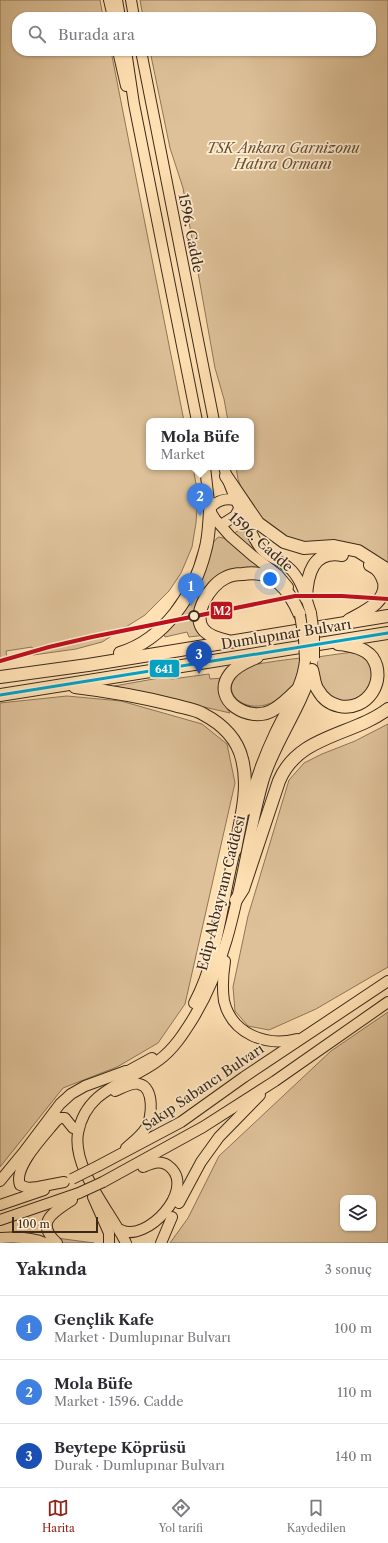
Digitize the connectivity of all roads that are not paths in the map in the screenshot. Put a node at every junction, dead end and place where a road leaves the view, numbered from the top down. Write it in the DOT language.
graph roads {
  1 [pos="109,0"];
  2 [pos="117,0"];
  3 [pos="131,0"];
  4 [pos="112,12"];
  5 [pos="119,12"];
  6 [pos="133,12"];
  7 [pos="119,56"];
  8 [pos="127,56"];
  9 [pos="142,56"];
  10 [pos="134,104"];
  11 [pos="196,418"];
  12 [pos="213,418"];
  13 [pos="204,470"];
  14 [pos="225,472"];
  15 [pos="237,504"];
  16 [pos="210,510"];
  17 [pos="221,525"];
  18 [pos="388,570"];
  19 [pos="306,598"];
  20 [pos="305,614"];
  21 [pos="388,616"];
  22 [pos="340,625"];
  23 [pos="388,633"];
  24 [pos="229,642"];
  25 [pos="325,643"];
  26 [pos="267,652"];
  27 [pos="310,662"];
  28 [pos="88,665"];
  29 [pos="0,677"];
  30 [pos="60,685"];
  31 [pos="297,690"];
  32 [pos="0,695"];
  33 [pos="388,709"];
  34 [pos="235,850"];
  35 [pos="236,900"];
  36 [pos="228,932"];
  37 [pos="388,981"];
  38 [pos="388,1002"];
  39 [pos="306,1035"];
  40 [pos="133,1068"];
  41 [pos="275,1081"];
  42 [pos="91,1105"];
  43 [pos="73,1128"];
  44 [pos="114,1159"];
  45 [pos="107,1180"];
  46 [pos="0,1181"];
  47 [pos="68,1181"];
  48 [pos="79,1193"];
  49 [pos="94,1195"];
  50 [pos="0,1205"];
  51 [pos="0,1220"];
  52 [pos="0,1238"];
  53 [pos="46,1243"];
  54 [pos="56,1243"];
  55 [pos="108,1243"];
  56 [pos="119,1243"];
  57 [pos="126,1243"];
  58 [pos="161,1243"];
  1 -- 4 [label="main road"];
  2 -- 5 [label="main road"];
  3 -- 6 [label="main road"];
  7 -- 10 [label="main road"];
  8 -- 10 [label="main road"];
  9 -- 12 [label="main road, 1596. Cadde"];
  10 -- 11 [label="main road"];
  13 -- 16 [label="main road, 1596. Cadde"];
  14 -- 15 [label="main road, 1596. Cadde"];
  14 -- 18 [label="highway"];
  15 -- 16 [label="main road"];
  15 -- 17 [label="main road"];
  15 -- 19 [label="main road, 1596. Cadde"];
  16 -- 17 [label="main road, 1596. Cadde"];
  16 -- 28 [label="highway"];
  17 -- 20 [label="main road, 1596. Cadde"];
  19 -- 20 [label="main road, 1596. Cadde"];
  19 -- 22 [label="highway"];
  20 -- 24 [label="highway"];
  20 -- 27 [label="main road, bridge"];
  21 -- 22 [label="highway, Dumlupınar Bulvarı"];
  22 -- 24 [label="highway, Dumlupınar Bulvarı"];
  23 -- 25 [label="highway, Dumlupınar Bulvarı"];
  24 -- 28 [label="highway, Dumlupınar Bulvarı"];
  25 -- 26 [label="highway, Dumlupınar Bulvarı"];
  25 -- 27 [label="highway"];
  26 -- 30 [label="highway, Dumlupınar Bulvarı"];
  26 -- 31 [label="highway"];
  27 -- 31 [label="main road, Edip Akbayram Caddesi"];
  27 -- 35 [label="main road, Edip Akbayram Caddesi"];
  28 -- 29 [label="highway, Dumlupınar Bulvarı"];
  30 -- 32 [label="highway, Dumlupınar Bulvarı"];
  30 -- 34 [label="highway"];
  31 -- 34 [label="main road, Edip Akbayram Caddesi"];
  33 -- 35 [label="highway"];
  34 -- 40 [label="main road, Edip Akbayram Caddesi"];
  35 -- 36 [label="main road, Edip Akbayram Caddesi"];
  36 -- 39 [label="main road"];
  36 -- 42 [label="main road, Edip Akbayram Caddesi"];
  37 -- 39 [label="main road, Sakıp Sabancı Bulvarı"];
  38 -- 41 [label="main road, Sakıp Sabancı Bulvarı"];
  39 -- 44 [label="main road, Sakıp Sabancı Bulvarı"];
  40 -- 43 [label="main road, Edip Akbayram Caddesi"];
  40 -- 46 [label="main road"];
  41 -- 45 [label="main road, Sakıp Sabancı Bulvarı"];
  41 -- 58 [label="main road"];
  42 -- 44 [label="main road"];
  42 -- 49 [label="main road, Edip Akbayram Caddesi"];
  43 -- 47 [label="main road"];
  43 -- 49 [label="main road, Edip Akbayram Caddesi"];
  44 -- 47 [label="main road, Sakıp Sabancı Bulvarı, bridge"];
  45 -- 48 [label="main road, Sakıp Sabancı Bulvarı, bridge"];
  45 -- 49 [label="main road"];
  47 -- 50 [label="main road, Sakıp Sabancı Bulvarı"];
  48 -- 51 [label="main road, Sakıp Sabancı Bulvarı"];
  48 -- 54 [label="main road"];
  49 -- 55 [label="main road"];
  49 -- 56 [label="main road, Edip Akbayram Caddesi"];
  49 -- 57 [label="main road, Edip Akbayram Caddesi"];
  52 -- 53 [label="main road"];
}
